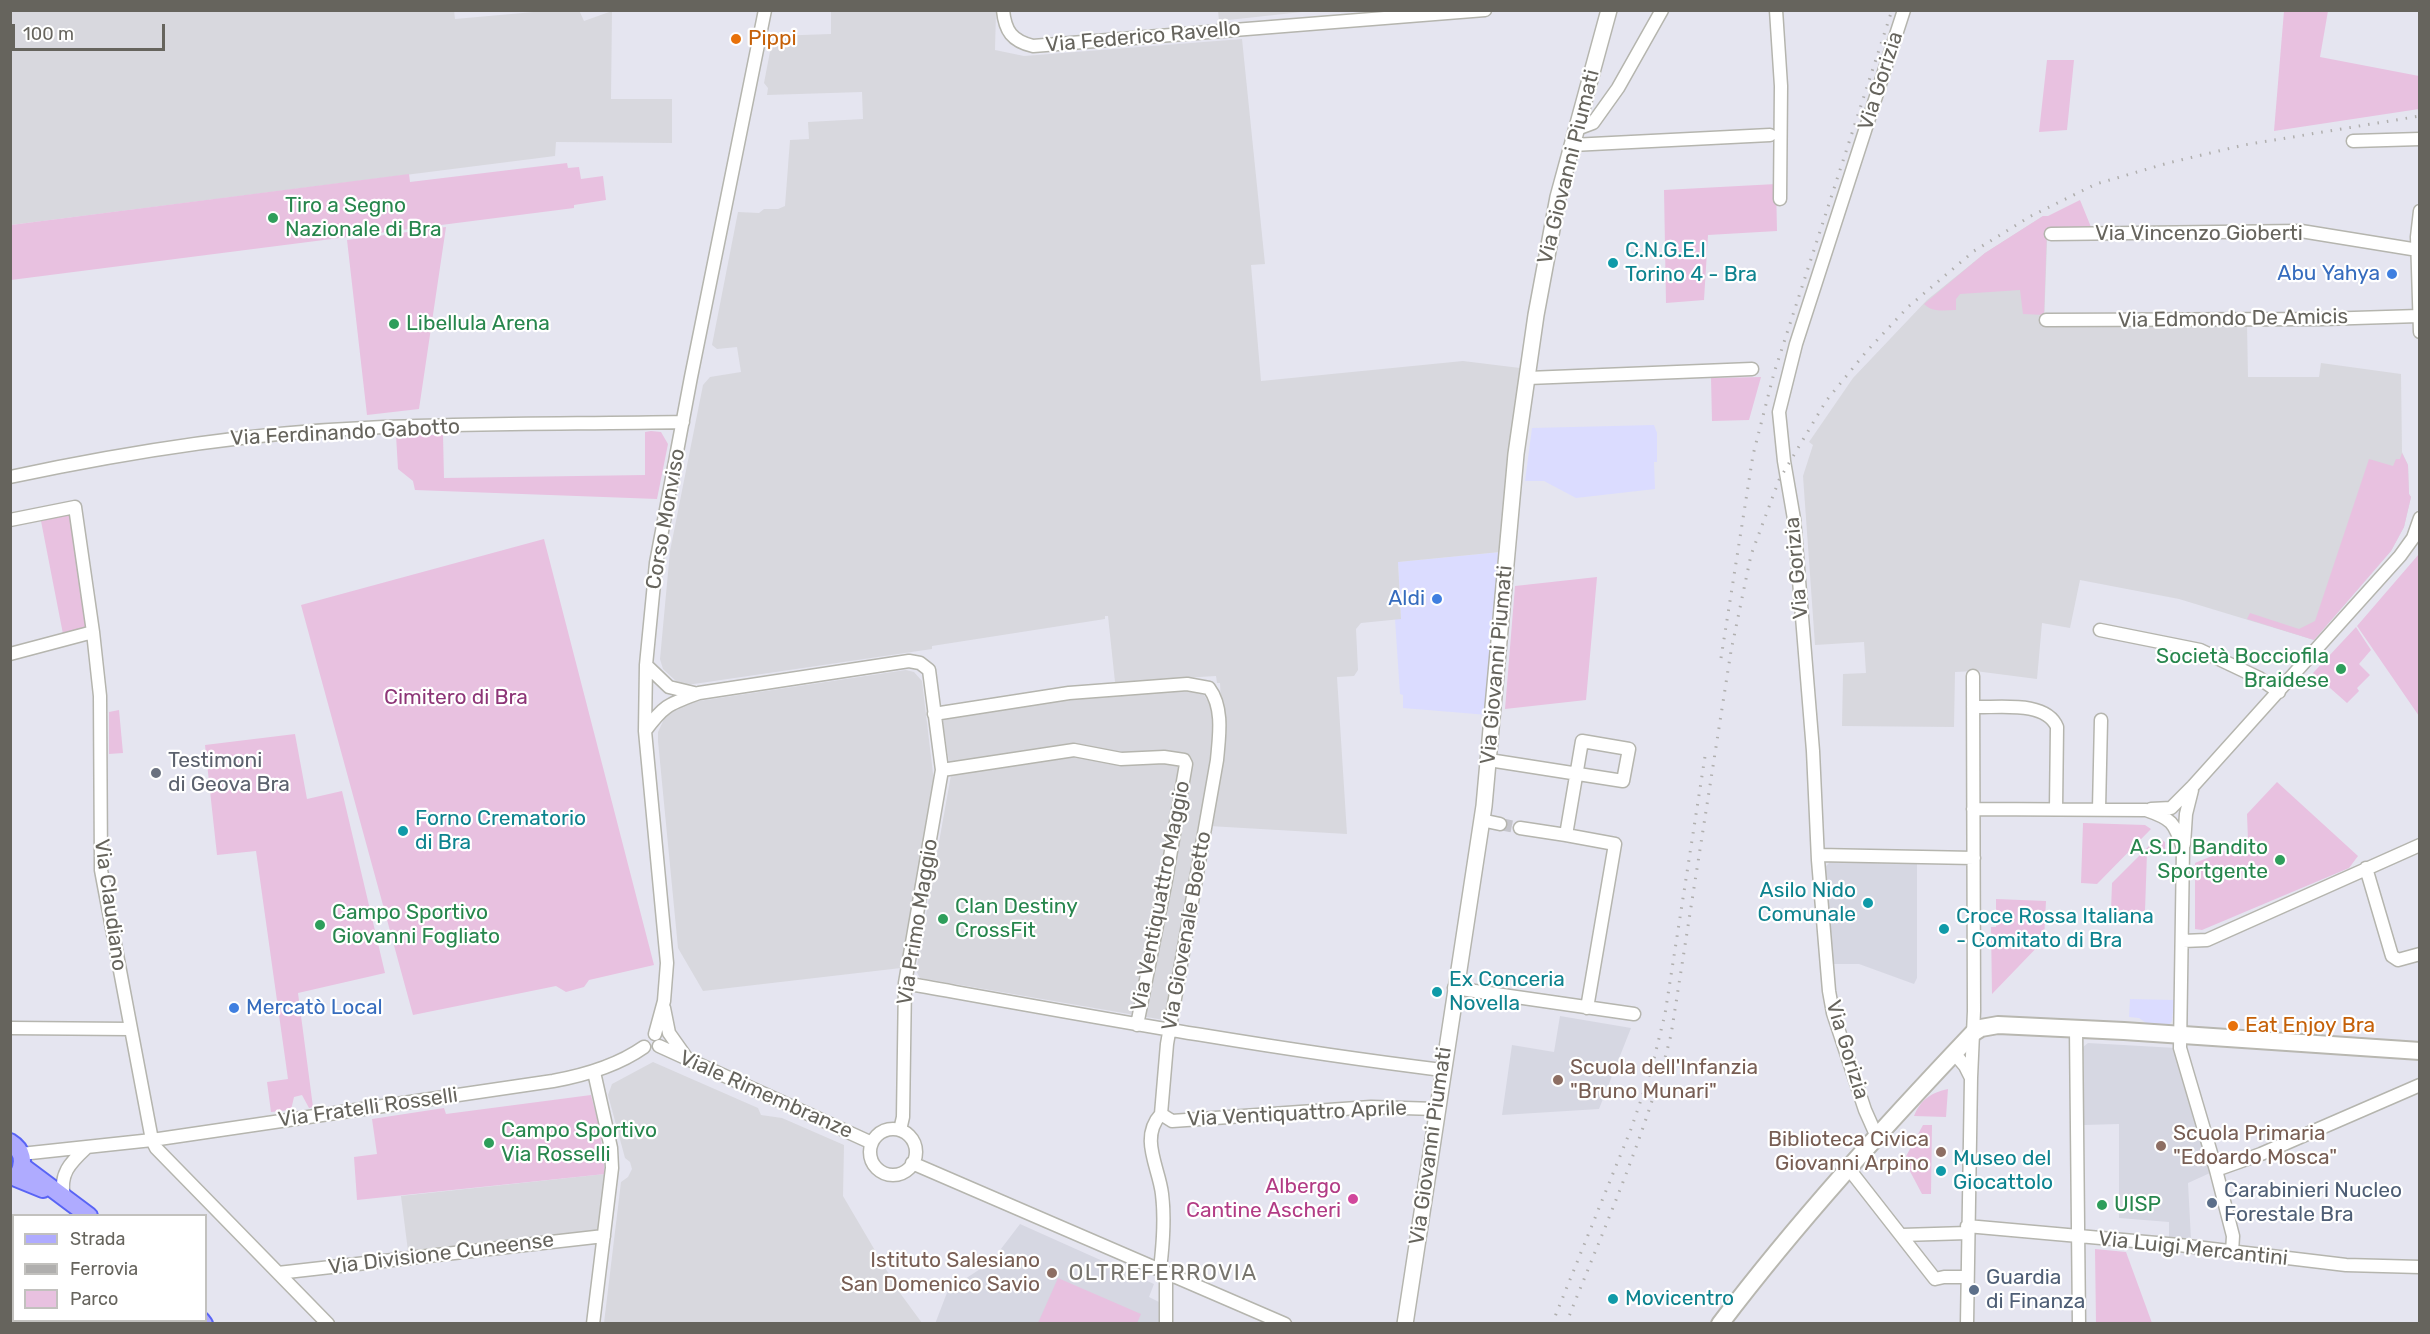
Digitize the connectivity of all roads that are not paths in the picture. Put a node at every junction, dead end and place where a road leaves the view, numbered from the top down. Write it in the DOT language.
graph roads {
  1 [pos="765,10"];
  2 [pos="1003,10"];
  3 [pos="1485,10"];
  4 [pos="1609,10"];
  5 [pos="1662,10"];
  6 [pos="1776,10"];
  7 [pos="1904,10"];
  8 [pos="1614,93"];
  9 [pos="1584,101"];
  10 [pos="1576,129"];
  11 [pos="1770,135"];
  12 [pos="2420,139"];
  13 [pos="2353,141"];
  14 [pos="1572,145"];
  15 [pos="1780,198"];
  16 [pos="2420,211"];
  17 [pos="2051,234"];
  18 [pos="2418,242"];
  19 [pos="2419,304"];
  20 [pos="2419,316"];
  21 [pos="2046,320"];
  22 [pos="2420,332"];
  23 [pos="1752,369"];
  24 [pos="1528,378"];
  25 [pos="683,422"];
  26 [pos="10,477"];
  27 [pos="2420,518"];
  28 [pos="10,520"];
  29 [pos="2100,630"];
  30 [pos="93,632"];
  31 [pos="10,654"];
  32 [pos="646,664"];
  33 [pos="1973,676"];
  34 [pos="669,687"];
  35 [pos="2279,692"];
  36 [pos="699,693"];
  37 [pos="645,695"];
  38 [pos="670,703"];
  39 [pos="1972,707"];
  40 [pos="934,714"];
  41 [pos="2102,720"];
  42 [pos="645,731"];
  43 [pos="1489,760"];
  44 [pos="942,770"];
  45 [pos="1576,774"];
  46 [pos="2193,786"];
  47 [pos="1973,809"];
  48 [pos="2056,809"];
  49 [pos="2099,809"];
  50 [pos="2146,810"];
  51 [pos="1481,820"];
  52 [pos="1500,824"];
  53 [pos="1520,828"];
  54 [pos="1566,836"];
  55 [pos="2420,845"];
  56 [pos="2184,848"];
  57 [pos="1818,855"];
  58 [pos="1974,858"];
  59 [pos="2366,868"];
  60 [pos="2183,941"];
  61 [pos="2420,954"];
  62 [pos="905,983"];
  63 [pos="1454,988"];
  64 [pos="664,1001"];
  65 [pos="1587,1008"];
  66 [pos="1634,1014"];
  67 [pos="1137,1025"];
  68 [pos="10,1028"];
  69 [pos="130,1029"];
  70 [pos="2076,1029"];
  71 [pos="1170,1030"];
  72 [pos="1973,1033"];
  73 [pos="655,1034"];
  74 [pos="2181,1035"];
  75 [pos="659,1046"];
  76 [pos="644,1047"];
  77 [pos="1954,1053"];
  78 [pos="2420,1053"];
  79 [pos="688,1060"];
  80 [pos="1442,1070"];
  81 [pos="594,1072"];
  82 [pos="1971,1078"];
  83 [pos="2420,1084"];
  84 [pos="1436,1109"];
  85 [pos="1161,1114"];
  86 [pos="900,1130"];
  87 [pos="1877,1137"];
  88 [pos="152,1140"];
  89 [pos="872,1143"];
  90 [pos="86,1148"];
  91 [pos="16,1164"];
  92 [pos="912,1164"];
  93 [pos="1849,1169"];
  94 [pos="2216,1170"];
  95 [pos="64,1197"];
  96 [pos="88,1214"];
  97 [pos="1967,1230"];
  98 [pos="1902,1235"];
  99 [pos="604,1236"];
  100 [pos="2078,1236"];
  101 [pos="2232,1252"];
  102 [pos="1163,1266"];
  103 [pos="2420,1267"];
  104 [pos="278,1273"];
  105 [pos="1967,1277"];
  106 [pos="328,1323"];
  107 [pos="593,1323"];
  108 [pos="1166,1323"];
  109 [pos="1285,1323"];
  110 [pos="1405,1323"];
  111 [pos="1720,1323"];
  112 [pos="1967,1323"];
  113 [pos="2079,1323"];
  1 -- 25 [label="street, Corso Monviso"];
  2 -- 3 [label="street, Via Federico Ravello"];
  4 -- 9 [label="street, Via Giovanni Piumati"];
  5 -- 8 [label="street"];
  6 -- 15 [label="street"];
  7 -- 57 [label="street, Via Gorizia"];
  8 -- 9 [label="street"];
  8 -- 10 [label="street"];
  9 -- 10 [label="street, Via Giovanni Piumati"];
  10 -- 14 [label="street, Via Giovanni Piumati"];
  11 -- 14 [label="street"];
  12 -- 13 [label="street"];
  14 -- 24 [label="street, Via Giovanni Piumati"];
  16 -- 18 [label="street"];
  17 -- 18 [label="street, Via Vincenzo Gioberti"];
  18 -- 19 [label="street"];
  19 -- 20 [label="street"];
  20 -- 21 [label="street, Via Edmondo De Amicis"];
  20 -- 22 [label="street"];
  23 -- 24 [label="street"];
  24 -- 43 [label="street, Via Giovanni Piumati"];
  25 -- 26 [label="street, Via Ferdinando Gabotto"];
  25 -- 32 [label="street, Corso Monviso"];
  27 -- 35 [label="street"];
  28 -- 30 [label="street"];
  29 -- 35 [label="street"];
  30 -- 31 [label="street"];
  30 -- 69 [label="street, Via Claudiano"];
  32 -- 34 [label="street"];
  32 -- 37 [label="street, Corso Monviso"];
  33 -- 39 [label="street"];
  34 -- 36 [label="street, Via Primo Maggio"];
  34 -- 37 [label="street, Via Primo Maggio"];
  35 -- 46 [label="street"];
  36 -- 38 [label="street, Via Primo Maggio"];
  36 -- 40 [label="street, Via Primo Maggio"];
  37 -- 38 [label="street"];
  37 -- 42 [label="street, Corso Monviso"];
  38 -- 42 [label="street, Via Primo Maggio"];
  39 -- 47 [label="street"];
  39 -- 48 [label="street"];
  40 -- 44 [label="street, Via Primo Maggio"];
  40 -- 71 [label="street, Via Giovenale Boetto"];
  41 -- 49 [label="street"];
  42 -- 64 [label="street, Corso Monviso"];
  43 -- 45 [label="street"];
  43 -- 51 [label="street, Via Giovanni Piumati"];
  44 -- 62 [label="street, Via Primo Maggio"];
  44 -- 67 [label="street, Via Ventiquattro Maggio"];
  45 -- 45 [label="street"];
  45 -- 54 [label="street"];
  46 -- 50 [label="street"];
  46 -- 56 [label="street"];
  47 -- 48 [label="street"];
  47 -- 58 [label="street"];
  48 -- 49 [label="street"];
  49 -- 50 [label="street"];
  50 -- 56 [label="street"];
  51 -- 52 [label="street"];
  51 -- 63 [label="street, Via Giovanni Piumati"];
  53 -- 54 [label="street"];
  54 -- 65 [label="street"];
  55 -- 59 [label="street"];
  56 -- 60 [label="street"];
  57 -- 58 [label="street"];
  57 -- 87 [label="street, Via Gorizia"];
  58 -- 72 [label="street"];
  59 -- 60 [label="street"];
  59 -- 61 [label="street"];
  60 -- 74 [label="street"];
  62 -- 67 [label="street, Via Ventiquattro Maggio"];
  62 -- 86 [label="street, Via Primo Maggio"];
  63 -- 65 [label="street"];
  63 -- 80 [label="street, Via Giovanni Piumati"];
  64 -- 73 [label="street, Corso Monviso"];
  64 -- 79 [label="street"];
  65 -- 66 [label="street"];
  67 -- 71 [label="street, Via Ventiquattro Maggio"];
  68 -- 69 [label="street"];
  69 -- 88 [label="street, Via Claudiano"];
  70 -- 72 [label="main road"];
  70 -- 74 [label="main road"];
  70 -- 100 [label="street"];
  71 -- 80 [label="street, Via Ventiquattro Maggio"];
  71 -- 85 [label="street, Via Giovenale Boetto"];
  72 -- 77 [label="main road"];
  72 -- 82 [label="street"];
  73 -- 75 [label="street"];
  73 -- 76 [label="street"];
  74 -- 78 [label="main road"];
  74 -- 94 [label="street"];
  75 -- 76 [label="street"];
  75 -- 79 [label="street, Viale Rimembranze"];
  76 -- 81 [label="street, Via Fratelli Rosselli"];
  77 -- 82 [label="street"];
  77 -- 87 [label="main road"];
  79 -- 89 [label="street, Viale Rimembranze"];
  80 -- 84 [label="street, Via Giovanni Piumati"];
  81 -- 88 [label="street, Via Fratelli Rosselli"];
  81 -- 99 [label="street"];
  82 -- 97 [label="street"];
  83 -- 94 [label="street"];
  84 -- 85 [label="street, Via Ventiquattro Aprile"];
  84 -- 110 [label="street, Via Giovanni Piumati"];
  85 -- 102 [label="street, Via Giovenale Boetto"];
  86 -- 89 [label="street"];
  86 -- 92 [label="street"];
  87 -- 93 [label="main road"];
  88 -- 90 [label="street, Via Fratelli Rosselli"];
  88 -- 104 [label="street"];
  89 -- 92 [label="street"];
  90 -- 91 [label="street, Via Fratelli Rosselli"];
  90 -- 95 [label="street"];
  91 -- 95 [label="main road"];
  92 -- 102 [label="street"];
  93 -- 98 [label="street"];
  93 -- 111 [label="main road"];
  94 -- 101 [label="street"];
  95 -- 96 [label="main road"];
  97 -- 98 [label="street, Via Luigi Mercantini"];
  97 -- 100 [label="street, Via Luigi Mercantini"];
  97 -- 105 [label="street"];
  98 -- 105 [label="street"];
  99 -- 104 [label="street, Via Divisione Cuneense"];
  99 -- 107 [label="street"];
  100 -- 101 [label="street, Via Luigi Mercantini"];
  100 -- 113 [label="street"];
  101 -- 103 [label="street, Via Luigi Mercantini"];
  102 -- 108 [label="street, Via Giovenale Boetto"];
  102 -- 109 [label="street"];
  104 -- 106 [label="street"];
  105 -- 112 [label="street"];
}
